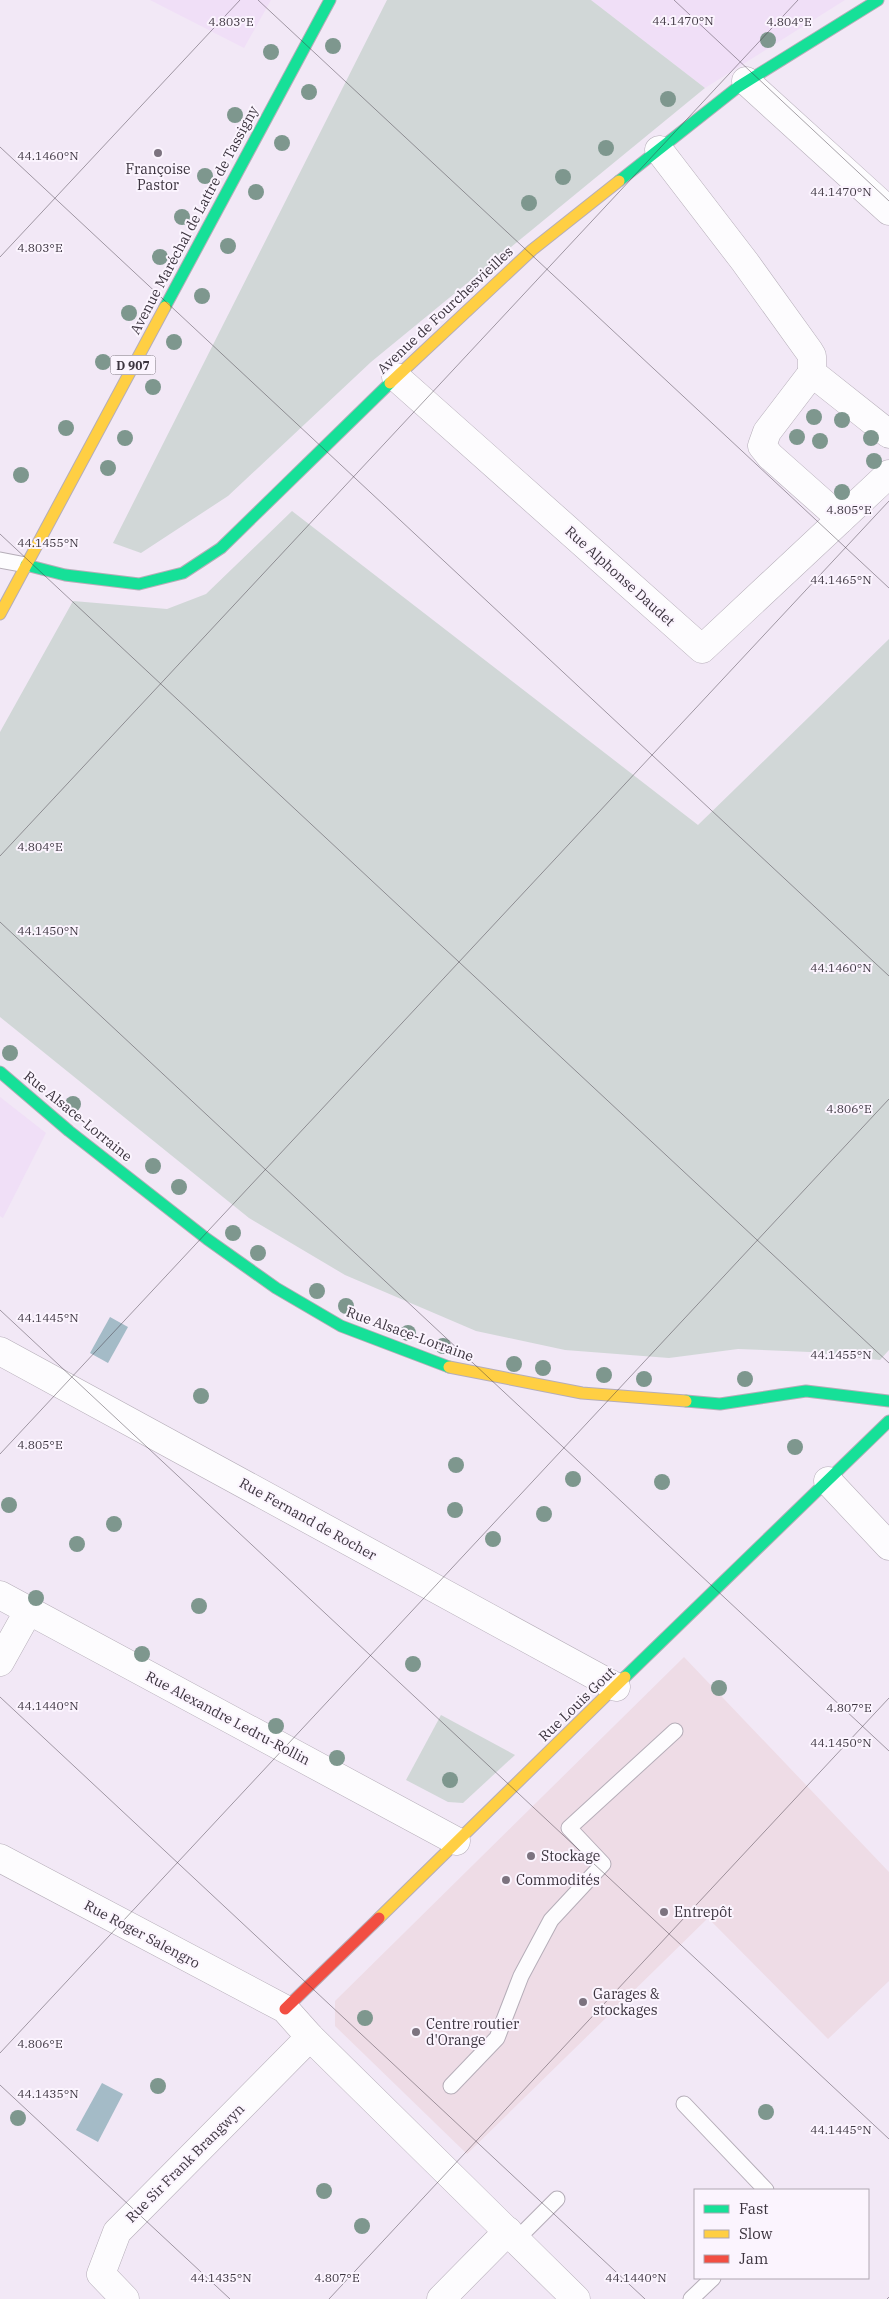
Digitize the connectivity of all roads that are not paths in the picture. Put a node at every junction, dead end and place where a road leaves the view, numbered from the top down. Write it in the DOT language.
graph roads {
  1 [pos="330,0"];
  2 [pos="878,0"];
  3 [pos="746,82"];
  4 [pos="659,150"];
  5 [pos="889,211"];
  6 [pos="810,362"];
  7 [pos="396,377"];
  8 [pos="889,434"];
  9 [pos="889,474"];
  10 [pos="841,519"];
  11 [pos="0,560"];
  12 [pos="26,565"];
  13 [pos="0,614"];
  14 [pos="0,1072"];
  15 [pos="0,1351"];
  16 [pos="889,1401"];
  17 [pos="889,1421"];
  18 [pos="828,1481"];
  19 [pos="889,1546"];
  20 [pos="0,1595"];
  21 [pos="29,1610"];
  22 [pos="0,1662"];
  23 [pos="616,1687"];
  24 [pos="675,1731"];
  25 [pos="456,1841"];
  26 [pos="0,1858"];
  27 [pos="285,2009"];
  28 [pos="310,2037"];
  29 [pos="451,2086"];
  30 [pos="684,2104"];
  31 [pos="765,2189"];
  32 [pos="557,2199"];
  33 [pos="512,2236"];
  34 [pos="712,2279"];
  35 [pos="125,2299"];
  36 [pos="441,2299"];
  37 [pos="576,2299"];
  38 [pos="692,2299"];
  1 -- 12 [label="street, Avenue Maréchal de Lattre de Tassigny / D 907"];
  2 -- 3 [label="street, Avenue de Fourchesvieilles"];
  3 -- 4 [label="street, Avenue de Fourchesvieilles"];
  3 -- 5 [label="street"];
  4 -- 6 [label="street"];
  4 -- 7 [label="street, Avenue de Fourchesvieilles"];
  6 -- 8 [label="street"];
  6 -- 10 [label="street"];
  7 -- 10 [label="street, Rue Alphonse Daudet"];
  7 -- 12 [label="street, Avenue de Fourchesvieilles"];
  9 -- 10 [label="street, Rue Alphonse Daudet"];
  11 -- 12 [label="lane"];
  12 -- 13 [label="street, Avenue Maréchal de Lattre de Tassigny / D 907"];
  14 -- 16 [label="street, Rue Alsace-Lorraine"];
  15 -- 23 [label="street, Rue Fernand de Rocher"];
  17 -- 18 [label="street, Rue Louis Gout"];
  18 -- 19 [label="street"];
  18 -- 23 [label="street, Rue Louis Gout"];
  20 -- 21 [label="street, Rue Alexandre Ledru-Rollin"];
  21 -- 22 [label="street"];
  21 -- 25 [label="street, Rue Alexandre Ledru-Rollin"];
  23 -- 25 [label="street, Rue Louis Gout"];
  24 -- 29 [label="lane"];
  25 -- 27 [label="street, Rue Louis Gout"];
  26 -- 27 [label="street, Rue Roger Salengro"];
  27 -- 28 [label="street"];
  28 -- 33 [label="street"];
  28 -- 35 [label="street, Rue Sir Frank Brangwyn"];
  30 -- 31 [label="lane"];
  32 -- 33 [label="lane"];
  33 -- 36 [label="street"];
  33 -- 37 [label="street"];
  34 -- 38 [label="lane"];
}
